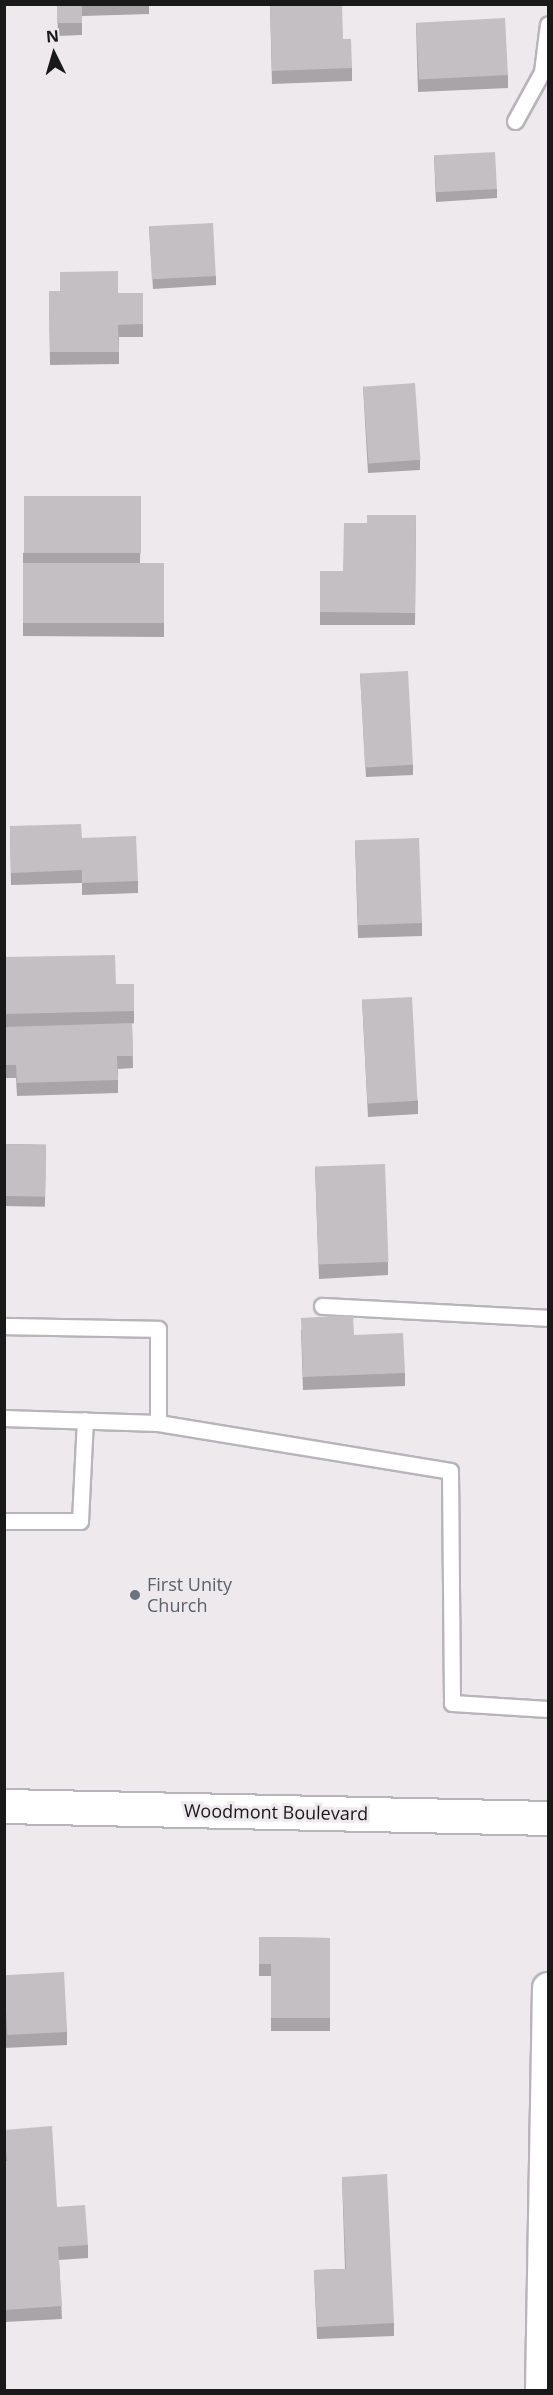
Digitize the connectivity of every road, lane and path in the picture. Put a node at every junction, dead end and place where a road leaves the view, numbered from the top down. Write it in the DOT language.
graph roads {
  1 [pos="549,24"];
  2 [pos="515,121"];
  3 [pos="322,1306"];
  4 [pos="549,1318"];
  5 [pos="4,1326"];
  6 [pos="4,1418"];
  7 [pos="85,1420"];
  8 [pos="158,1423"];
  9 [pos="4,1521"];
  10 [pos="549,1709"];
  11 [pos="4,1806"];
  12 [pos="549,1818"];
  13 [pos="549,1988"];
  14 [pos="541,2391"];
  1 -- 2 [label="lane"];
  3 -- 4 [label="lane"];
  5 -- 8 [label="lane"];
  6 -- 7 [label="lane"];
  7 -- 8 [label="lane"];
  7 -- 9 [label="lane"];
  8 -- 10 [label="lane"];
  11 -- 12 [label="main road, Woodmont Boulevard"];
  13 -- 14 [label="street"];
}
